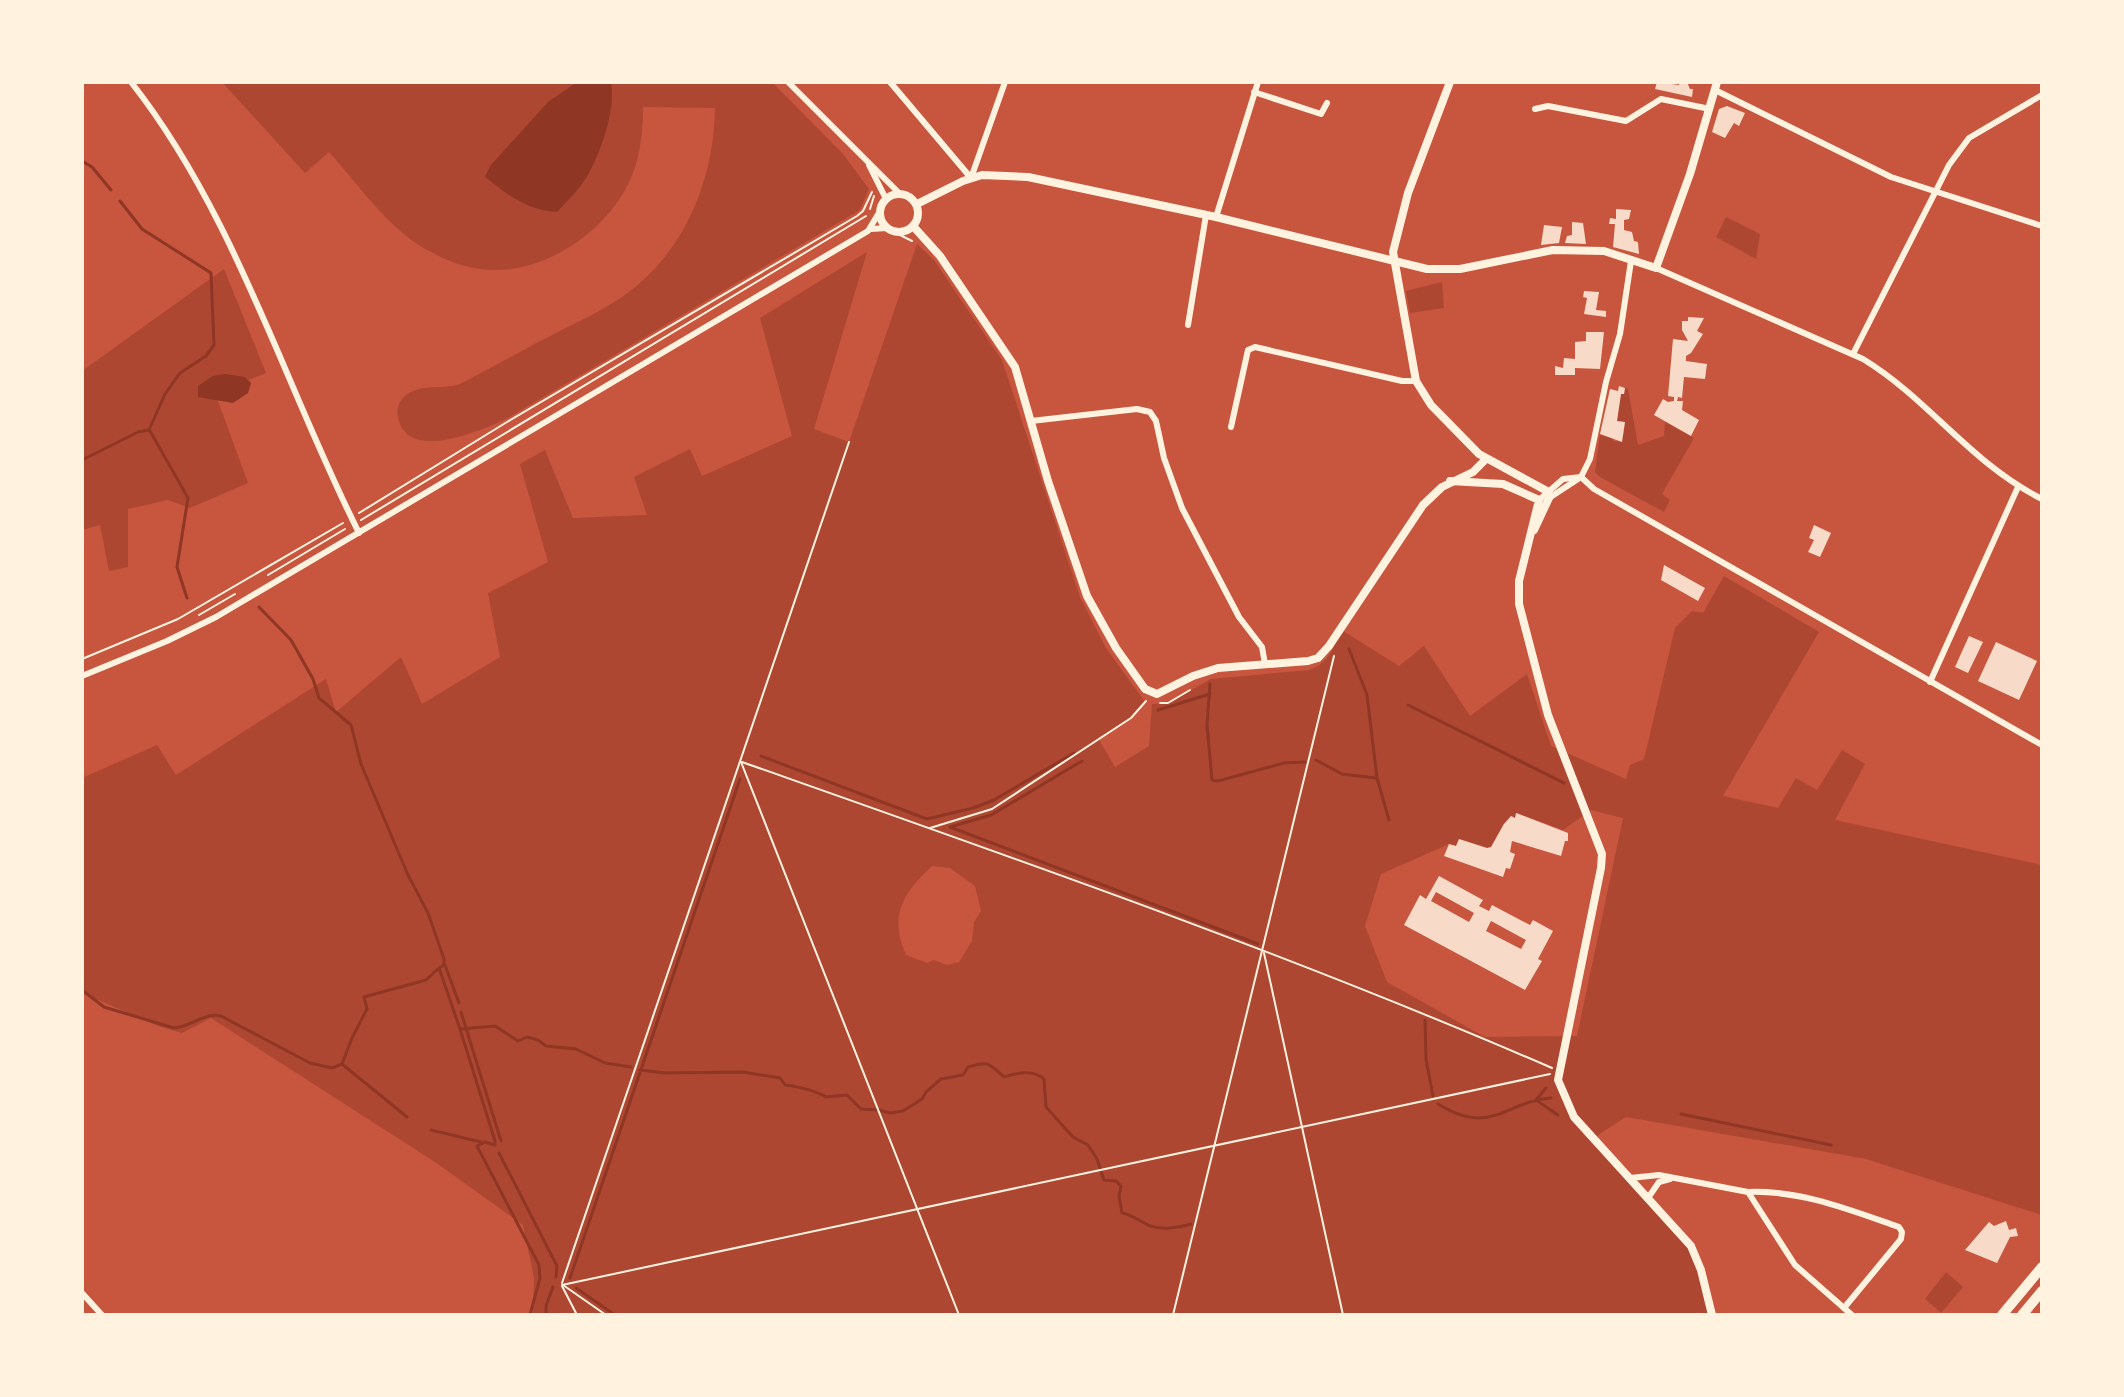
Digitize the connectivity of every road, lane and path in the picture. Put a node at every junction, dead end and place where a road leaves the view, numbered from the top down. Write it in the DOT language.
graph roads {
  1 [pos="131,82"];
  2 [pos="788,82"];
  3 [pos="890,82"];
  4 [pos="1005,82"];
  5 [pos="1258,82"];
  6 [pos="1450,82"];
  7 [pos="1716,86"];
  8 [pos="1254,92"];
  9 [pos="2042,95"];
  10 [pos="1327,103"];
  11 [pos="1535,109"];
  12 [pos="1710,109"];
  13 [pos="867,162"];
  14 [pos="971,178"];
  15 [pos="1937,191"];
  16 [pos="900,194"];
  17 [pos="886,199"];
  18 [pos="917,204"];
  19 [pos="869,210"];
  20 [pos="880,211"];
  21 [pos="1211,216"];
  22 [pos="913,226"];
  23 [pos="2042,226"];
  24 [pos="889,229"];
  25 [pos="868,231"];
  26 [pos="917,244"];
  27 [pos="1393,260"];
  28 [pos="1631,261"];
  29 [pos="1656,268"];
  30 [pos="1188,325"];
  31 [pos="1853,354"];
  32 [pos="1416,381"];
  33 [pos="1031,421"];
  34 [pos="1231,427"];
  35 [pos="849,442"];
  36 [pos="1483,456"];
  37 [pos="1581,477"];
  38 [pos="1450,481"];
  39 [pos="2018,487"];
  40 [pos="1546,498"];
  41 [pos="2042,499"];
  42 [pos="352,521"];
  43 [pos="359,533"];
  44 [pos="262,578"];
  45 [pos="235,594"];
  46 [pos="189,620"];
  47 [pos="1340,629"];
  48 [pos="82,659"];
  49 [pos="1265,664"];
  50 [pos="82,676"];
  51 [pos="1930,682"];
  52 [pos="1151,693"];
  53 [pos="2042,745"];
  54 [pos="741,762"];
  55 [pos="929,828"];
  56 [pos="1263,952"];
  57 [pos="1559,1072"];
  58 [pos="1301,1128"];
  59 [pos="1215,1146"];
  60 [pos="1630,1178"];
  61 [pos="1677,1178"];
  62 [pos="1748,1192"];
  63 [pos="1648,1198"];
  64 [pos="917,1209"];
  65 [pos="2042,1267"];
  66 [pos="562,1285"];
  67 [pos="2042,1291"];
  68 [pos="82,1293"];
  69 [pos="1844,1308"];
  70 [pos="102,1315"];
  71 [pos="577,1315"];
  72 [pos="606,1315"];
  73 [pos="959,1315"];
  74 [pos="1173,1315"];
  75 [pos="1343,1315"];
  76 [pos="1712,1315"];
  77 [pos="1852,1315"];
  78 [pos="2002,1315"];
  79 [pos="2022,1315"];
  1 -- 42 [label="street"];
  2 -- 13 [label="street"];
  3 -- 14 [label="street"];
  4 -- 14 [label="street"];
  5 -- 8 [label="street"];
  6 -- 27 [label="street"];
  7 -- 12 [label="street"];
  7 -- 15 [label="street"];
  8 -- 10 [label="street"];
  8 -- 21 [label="street"];
  9 -- 15 [label="street"];
  11 -- 12 [label="street"];
  12 -- 29 [label="street"];
  13 -- 16 [label="street"];
  13 -- 17 [label="street"];
  14 -- 18 [label="street"];
  14 -- 21 [label="street"];
  15 -- 23 [label="street"];
  15 -- 31 [label="street"];
  16 -- 17 [label="street"];
  16 -- 18 [label="street"];
  17 -- 20 [label="street"];
  18 -- 22 [label="street"];
  19 -- 20 [label="path"];
  19 -- 42 [label="path"];
  19 -- 42 [label="path"];
  20 -- 24 [label="street"];
  20 -- 25 [label="street"];
  21 -- 27 [label="street"];
  21 -- 30 [label="street"];
  22 -- 24 [label="street"];
  22 -- 33 [label="street"];
  24 -- 25 [label="street"];
  24 -- 26 [label="path"];
  25 -- 43 [label="street"];
  27 -- 28 [label="street"];
  27 -- 32 [label="street"];
  28 -- 29 [label="street"];
  28 -- 37 [label="street"];
  29 -- 31 [label="street"];
  31 -- 39 [label="street"];
  32 -- 34 [label="street"];
  32 -- 36 [label="street"];
  33 -- 49 [label="street"];
  33 -- 52 [label="street"];
  35 -- 54 [label="path"];
  36 -- 38 [label="street"];
  36 -- 40 [label="street"];
  37 -- 40 [label="street"];
  37 -- 51 [label="street"];
  38 -- 40 [label="street"];
  38 -- 47 [label="street"];
  39 -- 41 [label="street"];
  39 -- 51 [label="street"];
  40 -- 57 [label="street"];
  42 -- 43 [label="street"];
  42 -- 44 [label="path"];
  42 -- 48 [label="path"];
  43 -- 50 [label="street"];
  45 -- 46 [label="path"];
  47 -- 49 [label="street"];
  47 -- 56 [label="path"];
  49 -- 52 [label="street"];
  51 -- 53 [label="street"];
  52 -- 55 [label="path"];
  54 -- 55 [label="path"];
  54 -- 64 [label="path"];
  54 -- 66 [label="path"];
  55 -- 56 [label="path"];
  56 -- 57 [label="path"];
  56 -- 58 [label="path"];
  56 -- 59 [label="path"];
  57 -- 58 [label="path"];
  57 -- 60 [label="street"];
  58 -- 59 [label="path"];
  58 -- 75 [label="path"];
  59 -- 64 [label="path"];
  59 -- 74 [label="path"];
  60 -- 61 [label="street"];
  60 -- 63 [label="street"];
  61 -- 62 [label="street"];
  61 -- 63 [label="street"];
  62 -- 69 [label="street"];
  62 -- 69 [label="street"];
  63 -- 76 [label="street"];
  64 -- 66 [label="path"];
  64 -- 73 [label="path"];
  65 -- 78 [label="main road"];
  66 -- 71 [label="path"];
  66 -- 72 [label="path"];
  67 -- 79 [label="main road"];
  68 -- 70 [label="street"];
  69 -- 77 [label="street"];
}
